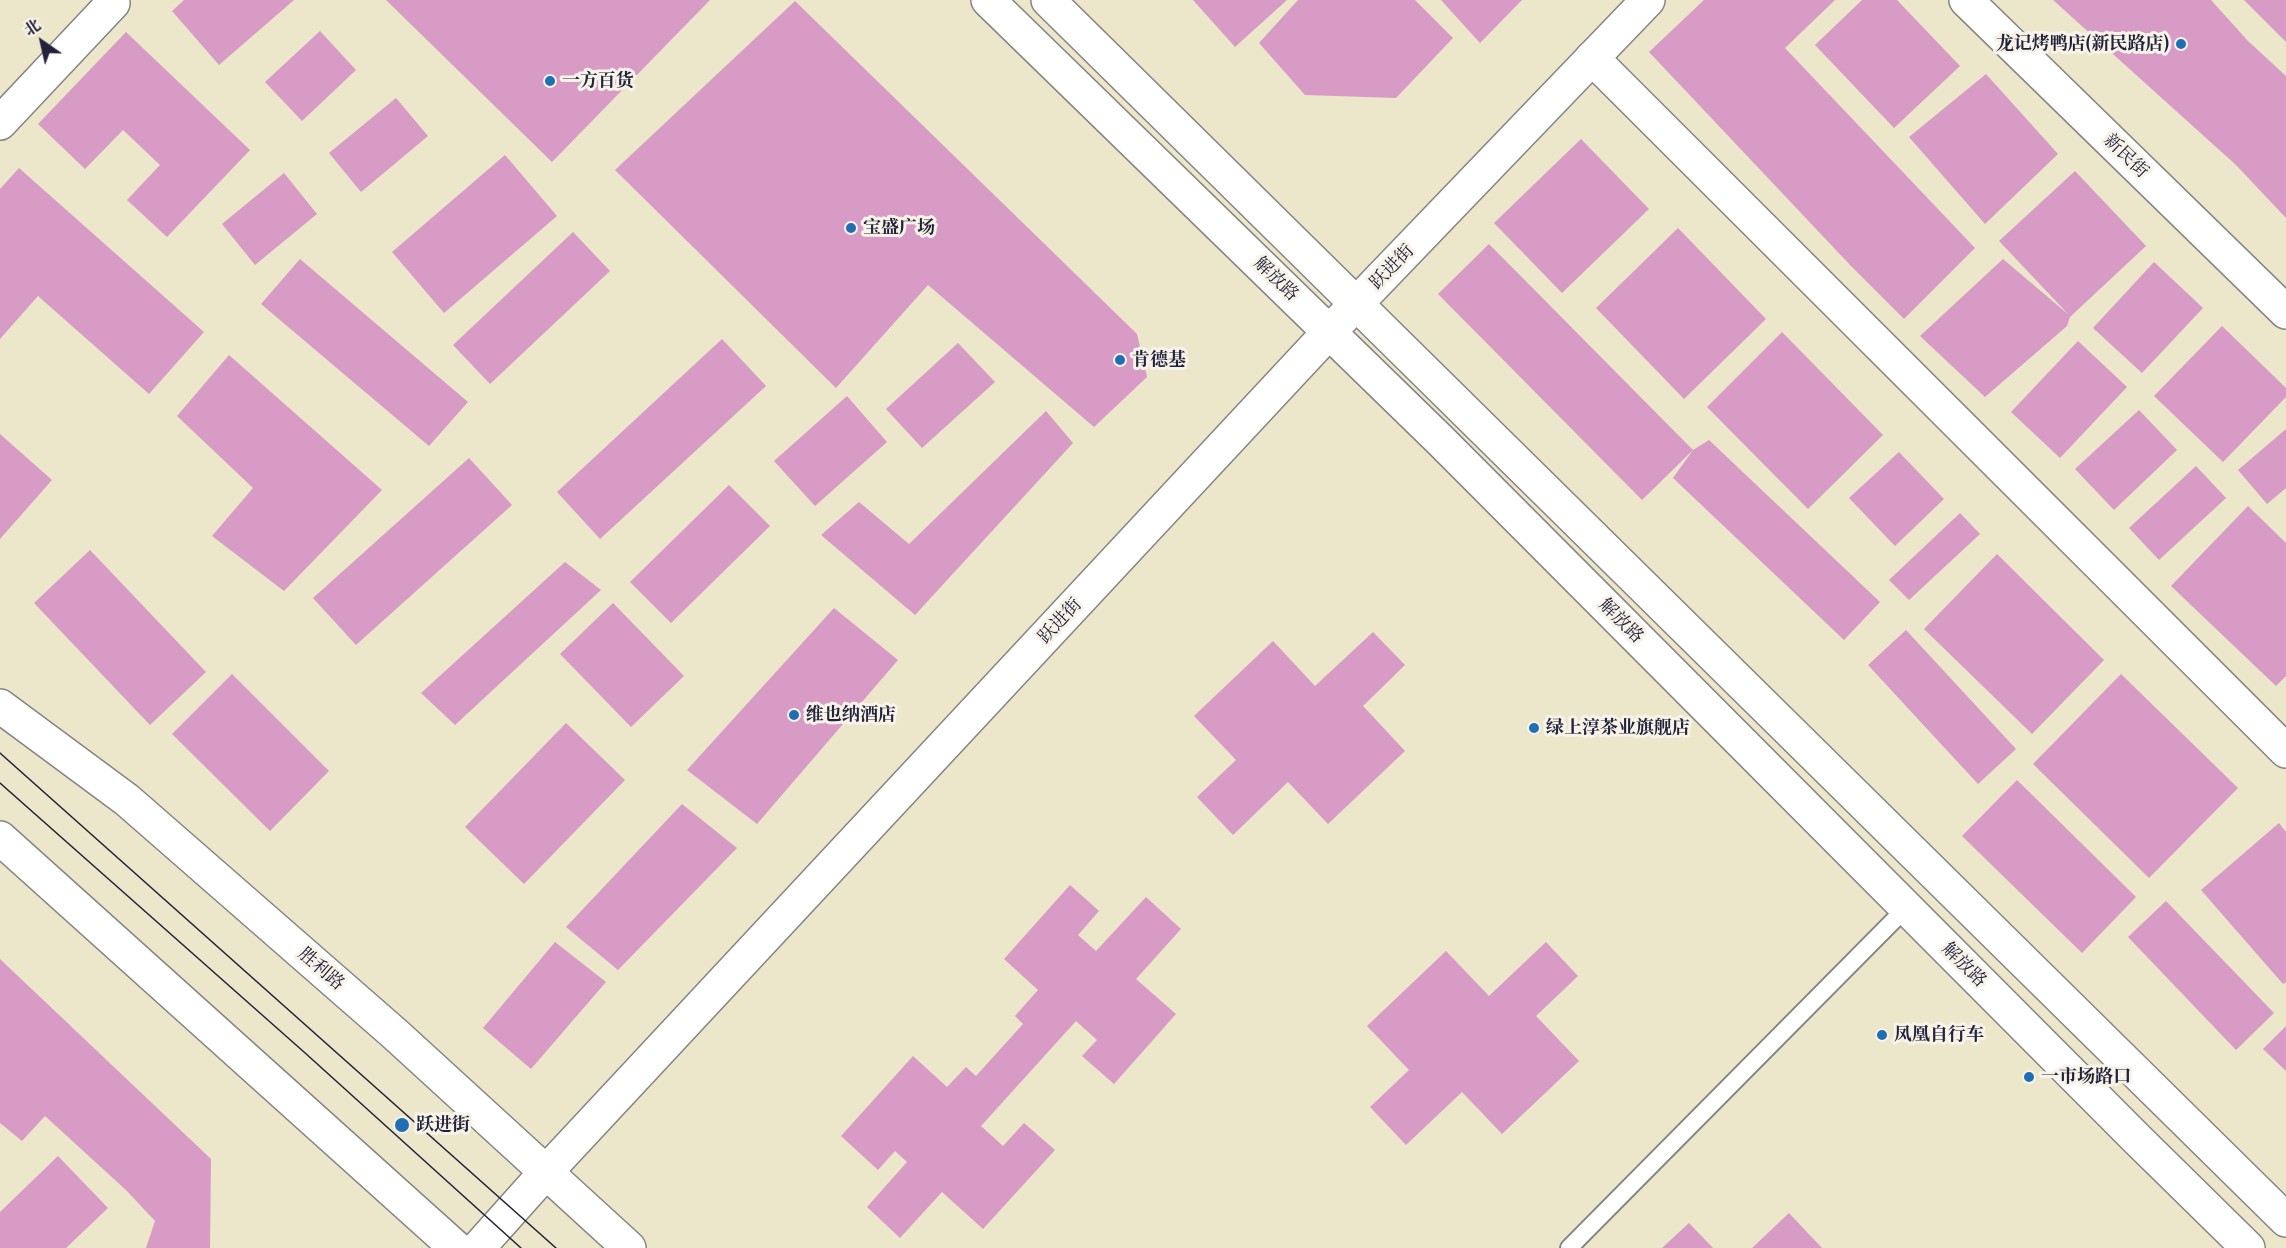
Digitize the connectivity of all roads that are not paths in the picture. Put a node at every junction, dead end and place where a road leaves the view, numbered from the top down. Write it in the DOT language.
graph roads {
  1 [pos="110,0"];
  2 [pos="988,0"];
  3 [pos="1048,0"];
  4 [pos="1648,0"];
  5 [pos="1966,0"];
  6 [pos="1592,58"];
  7 [pos="0,123"];
  8 [pos="1357,303"];
  9 [pos="2286,312"];
  10 [pos="1330,332"];
  11 [pos="0,706"];
  12 [pos="2286,751"];
  13 [pos="0,838"];
  14 [pos="1907,908"];
  15 [pos="546,1172"];
  16 [pos="2286,1220"];
  17 [pos="456,1248"];
  18 [pos="478,1248"];
  19 [pos="629,1248"];
  20 [pos="1569,1248"];
  21 [pos="2248,1248"];
  1 -- 7 [label="main road"];
  2 -- 10 [label="main road, 解放路"];
  3 -- 8 [label="main road"];
  4 -- 6 [label="main road, 跃进街"];
  5 -- 9 [label="main road, 新民街"];
  6 -- 8 [label="main road, 跃进街"];
  6 -- 12 [label="main road"];
  8 -- 10 [label="main road, 跃进街"];
  8 -- 16 [label="main road"];
  10 -- 14 [label="main road, 解放路"];
  10 -- 15 [label="main road, 跃进街"];
  11 -- 15 [label="main road, 胜利路"];
  13 -- 17 [label="main road"];
  14 -- 20 [label="lane"];
  14 -- 21 [label="main road, 解放路"];
  15 -- 18 [label="main road, 跃进街"];
  15 -- 19 [label="main road, 胜利路"];
}
